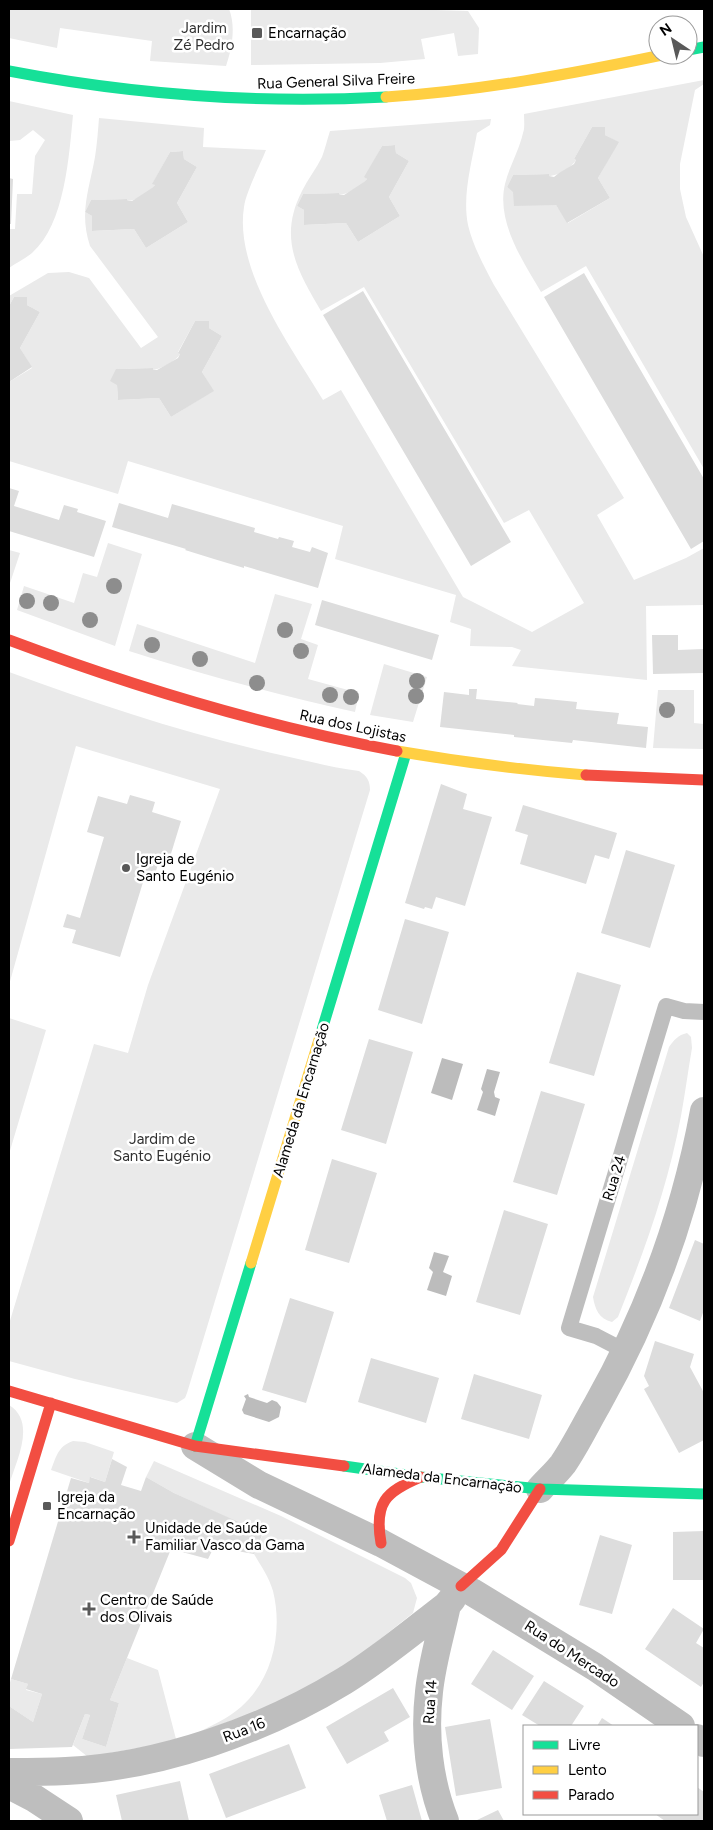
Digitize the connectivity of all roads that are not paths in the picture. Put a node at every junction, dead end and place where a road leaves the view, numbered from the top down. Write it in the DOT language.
graph roads {
  1 [pos="648,58"];
  2 [pos="9,71"];
  3 [pos="9,640"];
  4 [pos="406,753"];
  5 [pos="704,780"];
  6 [pos="704,1012"];
  7 [pos="704,1111"];
  8 [pos="625,1351"];
  9 [pos="9,1391"];
  10 [pos="51,1403"];
  11 [pos="195,1446"];
  12 [pos="421,1477"];
  13 [pos="540,1489"];
  14 [pos="704,1494"];
  15 [pos="9,1541"];
  16 [pos="381,1543"];
  17 [pos="454,1596"];
  18 [pos="680,1725"];
  19 [pos="9,1772"];
  20 [pos="9,1784"];
  21 [pos="69,1821"];
  22 [pos="445,1821"];
  1 -- 2 [label="street, Rua General Silva Freire"];
  3 -- 4 [label="street, Rua dos Lojistas"];
  4 -- 5 [label="street, Rua dos Lojistas"];
  4 -- 11 [label="street, Alameda da Encarnação"];
  6 -- 8 [label="lane, Rua 24"];
  7 -- 8 [label="street"];
  8 -- 13 [label="street"];
  9 -- 10 [label="street, Alameda da Encarnação"];
  10 -- 11 [label="street, Alameda da Encarnação"];
  10 -- 15 [label="street"];
  11 -- 12 [label="street, Alameda da Encarnação"];
  11 -- 16 [label="street, Alameda da Encarnação"];
  12 -- 13 [label="street, Alameda da Encarnação"];
  12 -- 16 [label="street"];
  13 -- 14 [label="street, Alameda da Encarnação"];
  13 -- 17 [label="street"];
  16 -- 17 [label="street, Alameda da Encarnação"];
  17 -- 18 [label="street, Rua do Mercado"];
  17 -- 19 [label="street, Rua 16"];
  17 -- 22 [label="street, Rua 14"];
  20 -- 21 [label="street"];
}
